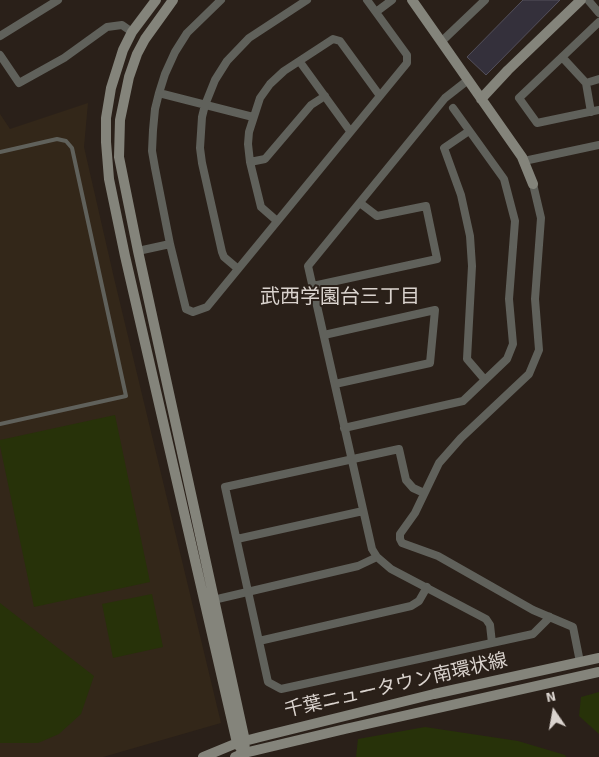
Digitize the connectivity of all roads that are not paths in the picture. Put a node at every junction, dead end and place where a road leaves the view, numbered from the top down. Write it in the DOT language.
graph roads {
  1 [pos="58,0"];
  2 [pos="156,0"];
  3 [pos="173,0"];
  4 [pos="222,0"];
  5 [pos="307,0"];
  6 [pos="367,0"];
  7 [pos="392,0"];
  8 [pos="412,0"];
  9 [pos="485,0"];
  10 [pos="581,0"];
  11 [pos="588,0"];
  12 [pos="376,12"];
  13 [pos="599,13"];
  14 [pos="599,22"];
  15 [pos="132,32"];
  16 [pos="0,36"];
  17 [pos="441,42"];
  18 [pos="0,55"];
  19 [pos="562,57"];
  20 [pos="300,62"];
  21 [pos="599,79"];
  22 [pos="468,80"];
  23 [pos="586,83"];
  24 [pos="159,94"];
  25 [pos="324,96"];
  26 [pos="380,96"];
  27 [pos="481,100"];
  28 [pos="205,105"];
  29 [pos="453,108"];
  30 [pos="595,111"];
  31 [pos="253,117"];
  32 [pos="350,131"];
  33 [pos="469,131"];
  34 [pos="599,145"];
  35 [pos="0,152"];
  36 [pos="524,161"];
  37 [pos="250,162"];
  38 [pos="533,184"];
  39 [pos="360,203"];
  40 [pos="276,221"];
  41 [pos="170,244"];
  42 [pos="138,251"];
  43 [pos="237,268"];
  44 [pos="313,286"];
  45 [pos="324,334"];
  46 [pos="484,380"];
  47 [pos="335,384"];
  48 [pos="0,424"];
  49 [pos="344,428"];
  50 [pos="352,459"];
  51 [pos="424,494"];
  52 [pos="363,511"];
  53 [pos="237,539"];
  54 [pos="377,557"];
  55 [pos="427,587"];
  56 [pos="248,592"];
  57 [pos="210,600"];
  58 [pos="550,617"];
  59 [pos="259,641"];
  60 [pos="492,643"];
  61 [pos="599,658"];
  62 [pos="580,662"];
  63 [pos="599,672"];
  64 [pos="241,742"];
  65 [pos="240,755"];
  66 [pos="203,757"];
  1 -- 16 [label="street"];
  2 -- 15 [label="street"];
  3 -- 42 [label="street"];
  4 -- 24 [label="street"];
  5 -- 28 [label="street"];
  6 -- 12 [label="street"];
  7 -- 12 [label="street"];
  8 -- 17 [label="street"];
  9 -- 17 [label="street"];
  10 -- 27 [label="street"];
  11 -- 13 [label="street"];
  12 -- 26 [label="street"];
  14 -- 19 [label="street"];
  15 -- 18 [label="street"];
  15 -- 57 [label="street"];
  17 -- 22 [label="street"];
  19 -- 23 [label="street"];
  19 -- 30 [label="street"];
  20 -- 25 [label="street"];
  20 -- 26 [label="street"];
  20 -- 31 [label="street"];
  21 -- 23 [label="street"];
  22 -- 27 [label="street"];
  22 -- 39 [label="street"];
  23 -- 30 [label="street"];
  24 -- 28 [label="street"];
  24 -- 41 [label="street"];
  25 -- 32 [label="street"];
  25 -- 37 [label="street"];
  26 -- 32 [label="street"];
  27 -- 36 [label="street"];
  28 -- 31 [label="street"];
  28 -- 43 [label="street"];
  29 -- 33 [label="street"];
  31 -- 37 [label="street"];
  32 -- 40 [label="street"];
  33 -- 46 [label="street"];
  33 -- 46 [label="street"];
  34 -- 36 [label="street"];
  35 -- 48 [label="lane"];
  36 -- 38 [label="street"];
  37 -- 40 [label="street"];
  38 -- 51 [label="street"];
  39 -- 44 [label="street"];
  39 -- 44 [label="street"];
  40 -- 43 [label="street"];
  41 -- 42 [label="street"];
  41 -- 43 [label="street"];
  42 -- 57 [label="street"];
  44 -- 45 [label="street"];
  45 -- 47 [label="street"];
  45 -- 47 [label="street"];
  46 -- 49 [label="street"];
  47 -- 49 [label="street"];
  49 -- 50 [label="street"];
  50 -- 51 [label="street"];
  50 -- 52 [label="street"];
  50 -- 53 [label="street"];
  51 -- 58 [label="street"];
  52 -- 53 [label="street"];
  52 -- 54 [label="street"];
  53 -- 56 [label="street"];
  54 -- 55 [label="street"];
  54 -- 56 [label="street"];
  55 -- 59 [label="street"];
  55 -- 60 [label="street"];
  56 -- 57 [label="street"];
  56 -- 59 [label="street"];
  57 -- 64 [label="street"];
  58 -- 60 [label="street"];
  58 -- 62 [label="street"];
  59 -- 60 [label="street"];
  61 -- 62 [label="street, 千葉ニュータウン南環状線"];
  62 -- 64 [label="street, 千葉ニュータウン南環状線"];
  63 -- 65 [label="street, 千葉ニュータウン南環状線"];
  64 -- 65 [label="street"];
  64 -- 66 [label="street, 千葉ニュータウン南環状線"];
}
